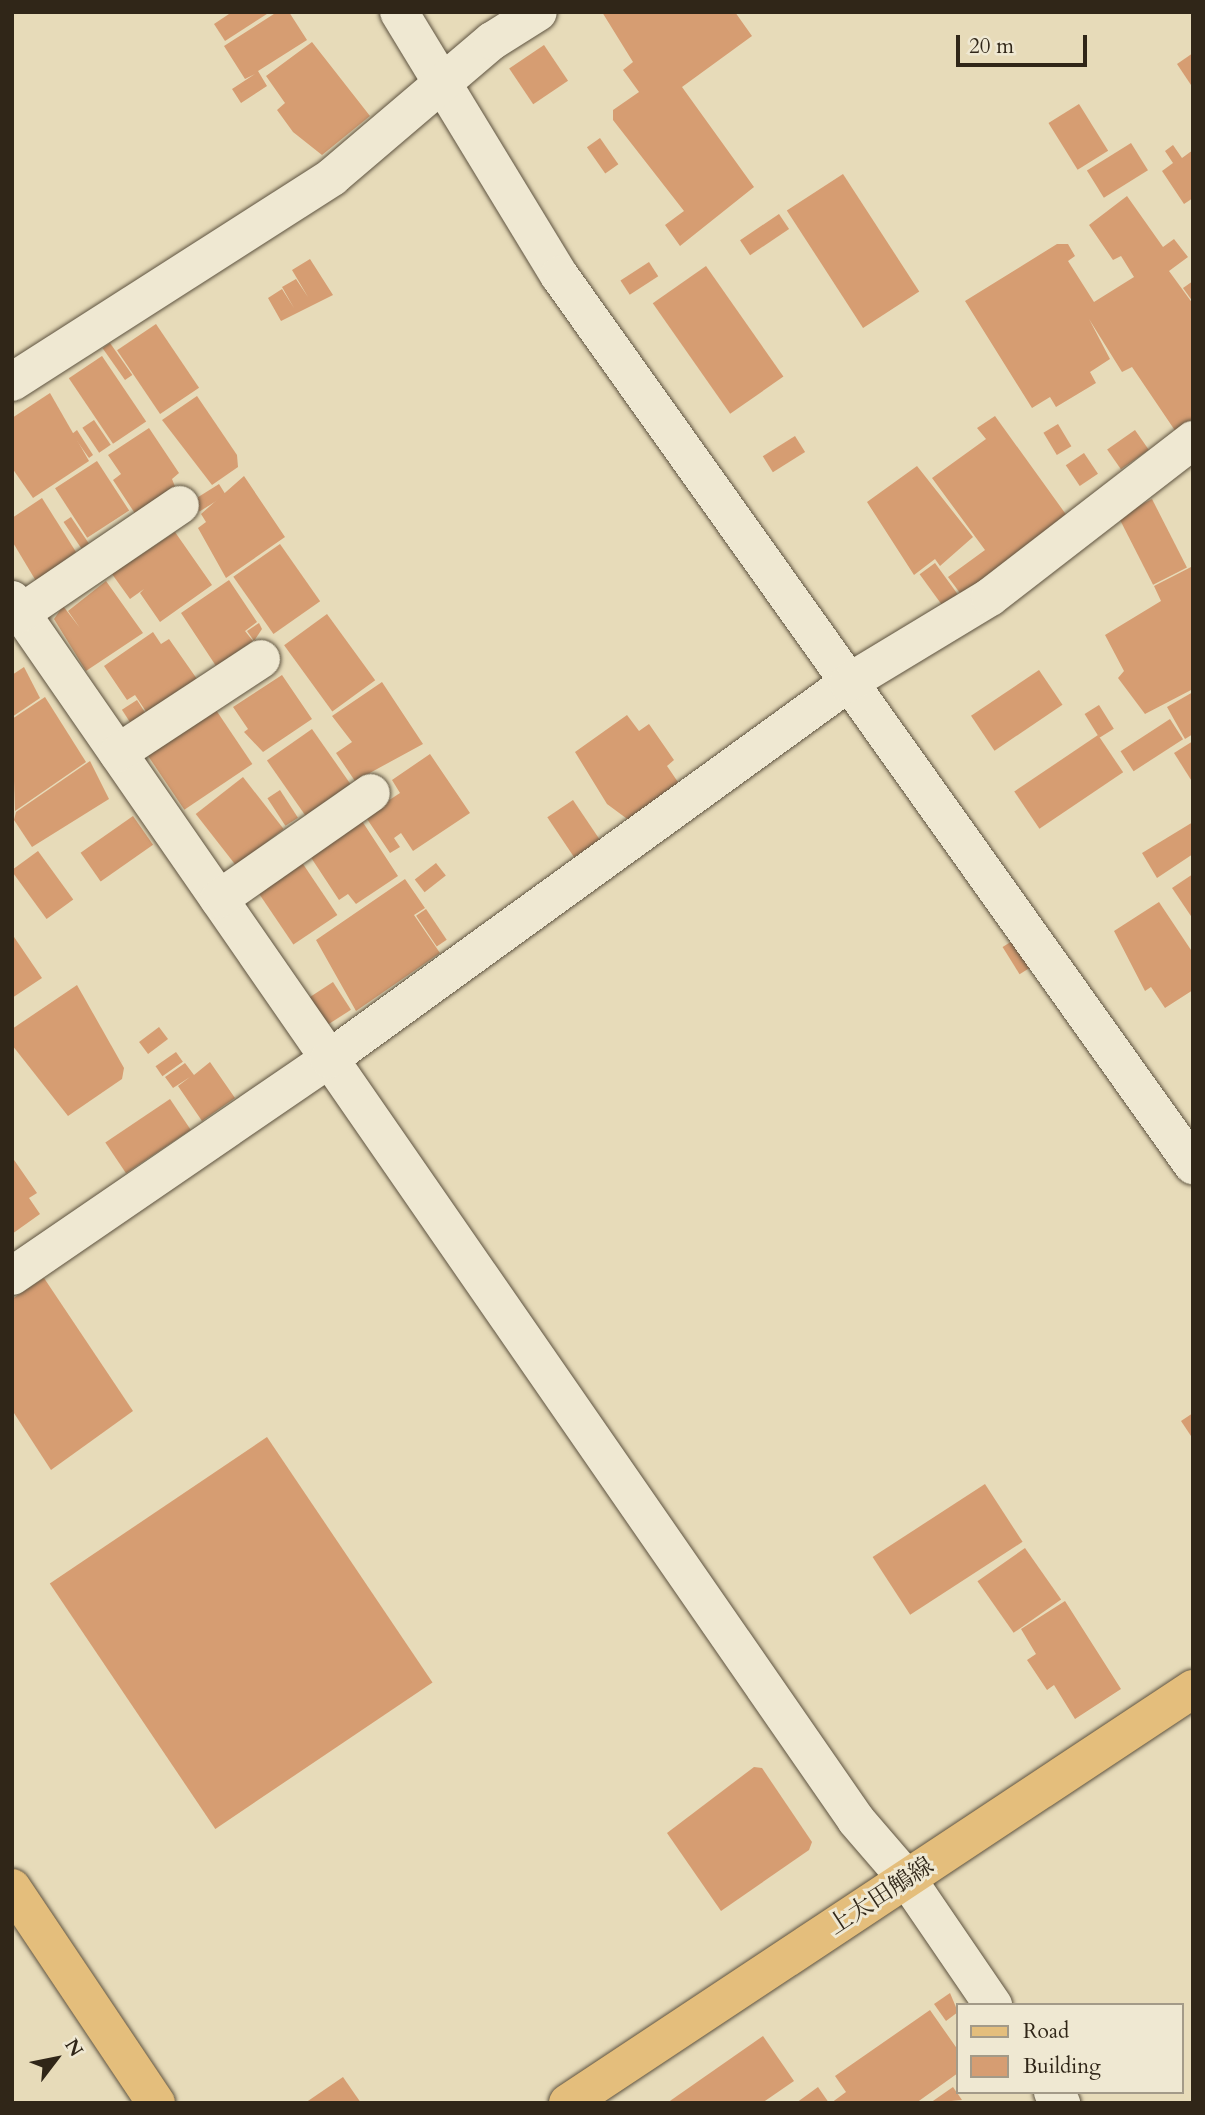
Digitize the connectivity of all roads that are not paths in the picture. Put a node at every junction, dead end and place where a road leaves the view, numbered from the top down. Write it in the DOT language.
graph roads {
  1 [pos="399,12"];
  2 [pos="538,12"];
  3 [pos="444,86"];
  4 [pos="12,382"];
  5 [pos="1193,440"];
  6 [pos="180,505"];
  7 [pos="17,606"];
  8 [pos="261,659"];
  9 [pos="848,683"];
  10 [pos="118,753"];
  11 [pos="371,793"];
  12 [pos="219,899"];
  13 [pos="329,1059"];
  14 [pos="1193,1165"];
  15 [pos="12,1276"];
  16 [pos="1193,1689"];
  17 [pos="906,1879"];
  18 [pos="12,1888"];
  19 [pos="992,2003"];
  20 [pos="156,2103"];
  21 [pos="568,2103"];
  1 -- 3 [label="street"];
  2 -- 3 [label="street"];
  3 -- 4 [label="street"];
  3 -- 9 [label="street"];
  5 -- 9 [label="street"];
  6 -- 7 [label="street"];
  7 -- 10 [label="street"];
  8 -- 10 [label="street"];
  9 -- 13 [label="street"];
  9 -- 14 [label="street"];
  10 -- 12 [label="street"];
  11 -- 12 [label="street"];
  12 -- 13 [label="street"];
  13 -- 15 [label="street"];
  13 -- 17 [label="street"];
  16 -- 17 [label="main road, 上太田鵤線"];
  17 -- 19 [label="street"];
  17 -- 21 [label="main road, 上太田鵤線"];
  18 -- 20 [label="main road"];
}
